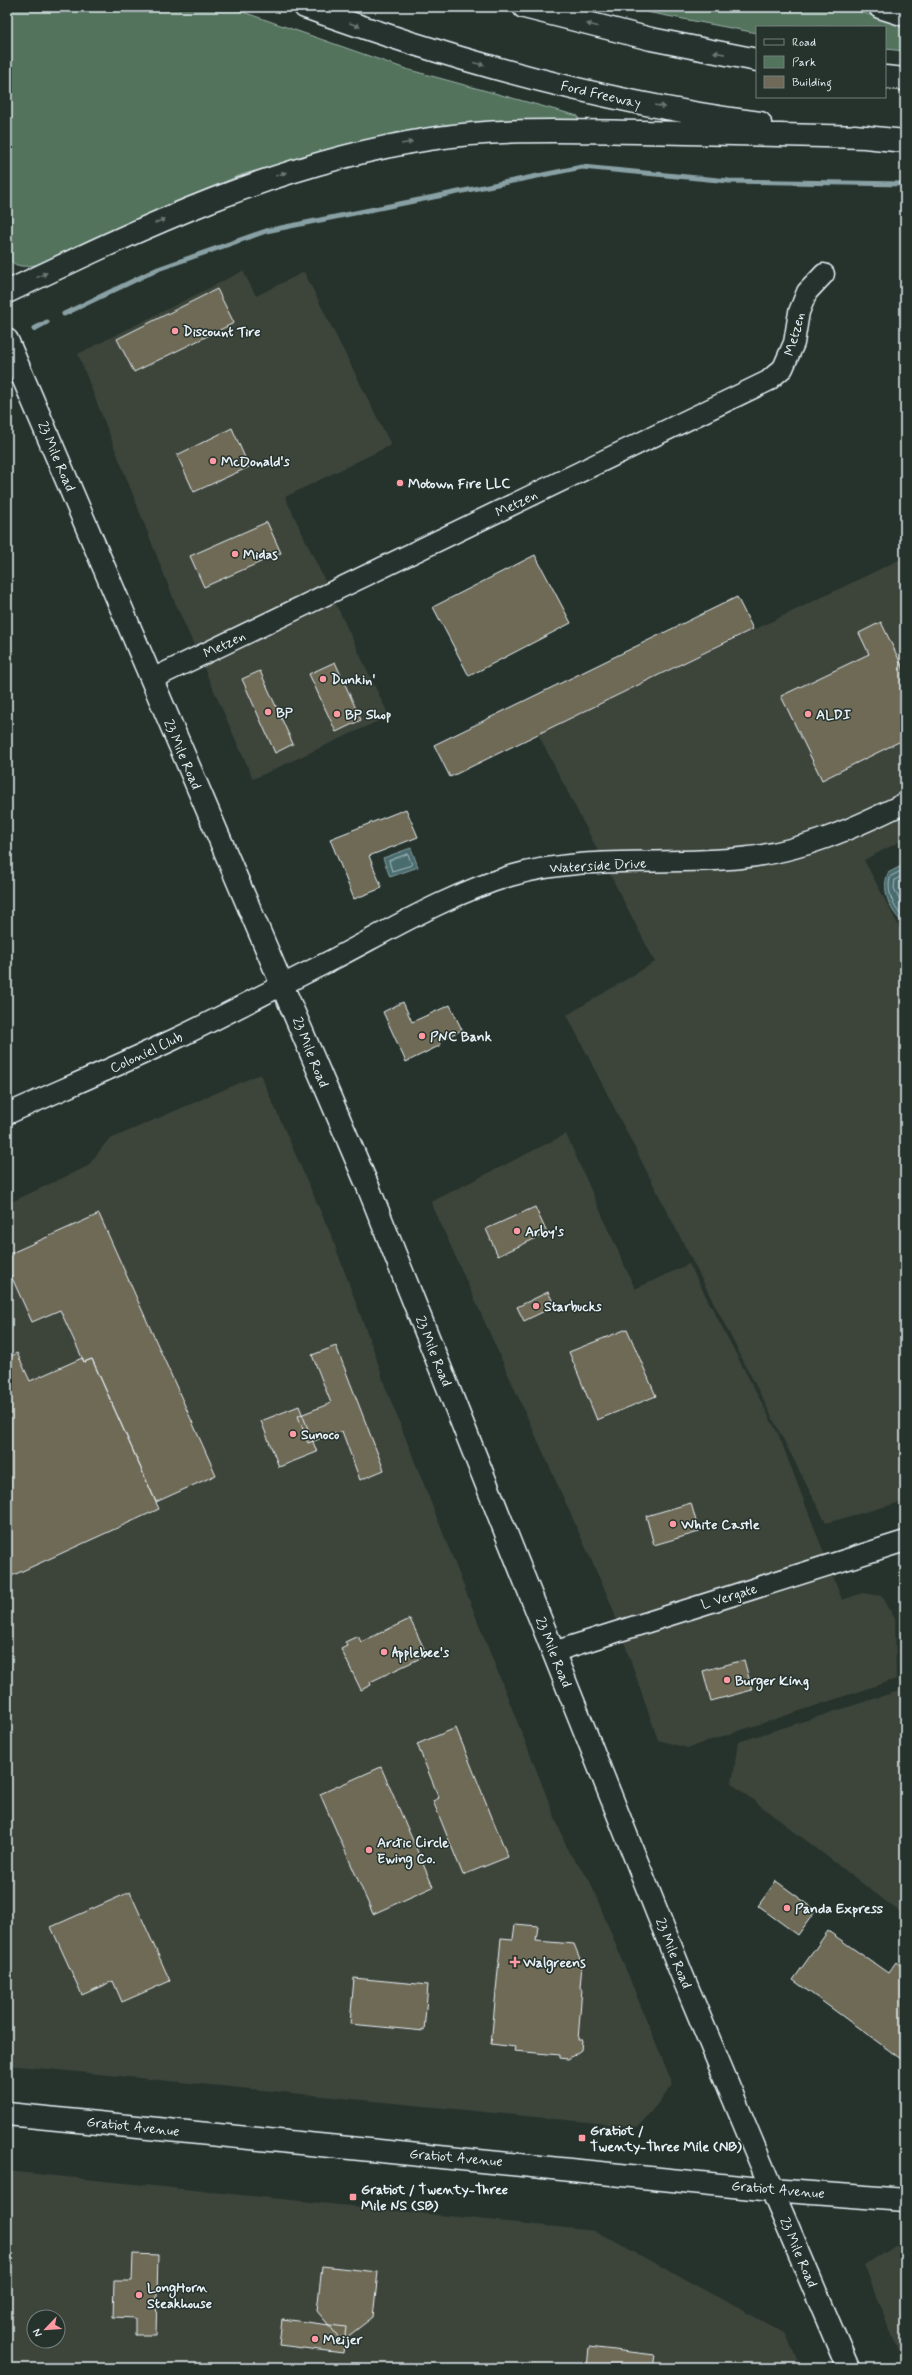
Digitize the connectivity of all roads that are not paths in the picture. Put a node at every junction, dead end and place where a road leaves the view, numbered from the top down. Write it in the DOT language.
graph roads {
  1 [pos="305,7"];
  2 [pos="524,7"];
  3 [pos="880,7"];
  4 [pos="905,15"];
  5 [pos="756,60"];
  6 [pos="886,77"];
  7 [pos="905,80"];
  8 [pos="867,137"];
  9 [pos="905,141"];
  10 [pos="824,274"];
  11 [pos="7,292"];
  12 [pos="7,340"];
  13 [pos="152,679"];
  14 [pos="905,803"];
  15 [pos="282,984"];
  16 [pos="7,1114"];
  17 [pos="905,1541"];
  18 [pos="553,1652"];
  19 [pos="7,2114"];
  20 [pos="772,2190"];
  21 [pos="905,2200"];
  22 [pos="848,2368"];
  1 -- 8 [label="main road, Ford Freeway, one-way"];
  5 -- 2 [label="main road, one-way"];
  3 -- 4 [label="main road"];
  6 -- 7 [label="main road"];
  8 -- 9 [label="main road, Ford Freeway"];
  11 -- 8 [label="main road, one-way"];
  10 -- 13 [label="street, Metzen"];
  12 -- 13 [label="main road, 23 Mile Road"];
  13 -- 15 [label="main road, 23 Mile Road"];
  14 -- 15 [label="street, Waterside Drive"];
  15 -- 16 [label="street, Coloniel Club"];
  15 -- 18 [label="main road, 23 Mile Road"];
  17 -- 18 [label="street, L Vergate"];
  18 -- 20 [label="main road, 23 Mile Road"];
  19 -- 20 [label="main road, Gratiot Avenue"];
  20 -- 21 [label="main road, Gratiot Avenue"];
  20 -- 22 [label="main road, 23 Mile Road"];
}
